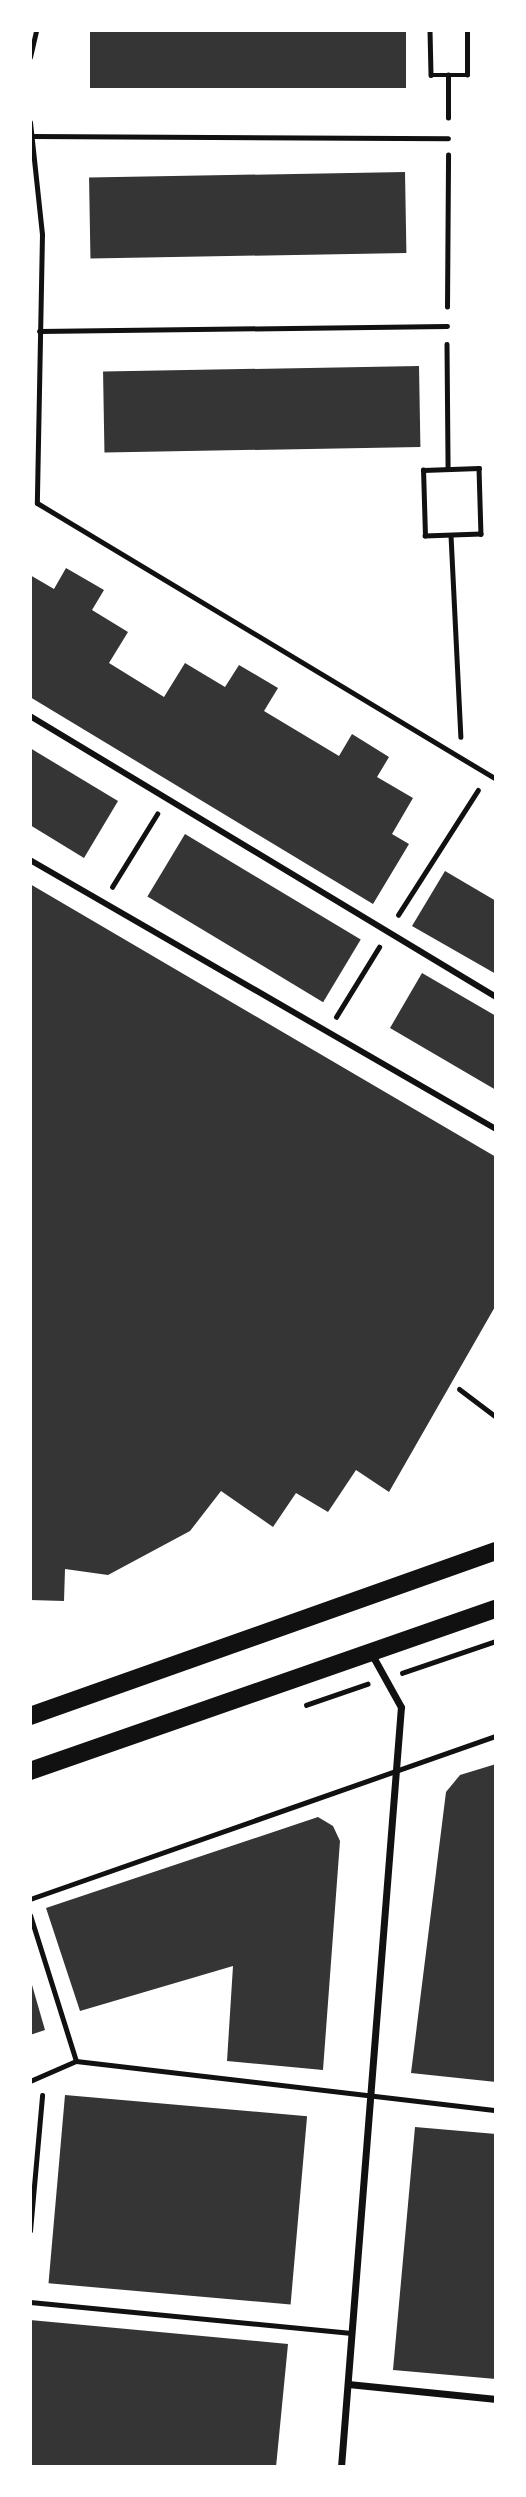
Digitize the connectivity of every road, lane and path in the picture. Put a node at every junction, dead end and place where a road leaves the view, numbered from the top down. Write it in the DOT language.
graph roads {
  1 [pos="36,30"];
  2 [pos="430,30"];
  3 [pos="467,30"];
  4 [pos="30,57"];
  5 [pos="448,75"];
  6 [pos="30,122"];
  7 [pos="31,136"];
  8 [pos="447,138"];
  9 [pos="447,326"];
  10 [pos="39,331"];
  11 [pos="448,469"];
  12 [pos="30,498"];
  13 [pos="37,503"];
  14 [pos="451,536"];
  15 [pos="30,716"];
  16 [pos="462,759"];
  17 [pos="488,774"];
  18 [pos="496,779"];
  19 [pos="167,798"];
  20 [pos="30,860"];
  21 [pos="103,902"];
  22 [pos="388,932"];
  23 [pos="496,997"];
  24 [pos="328,1032"];
  25 [pos="496,1129"];
  26 [pos="459,1389"];
  27 [pos="496,1417"];
  28 [pos="496,1551"];
  29 [pos="496,1609"];
  30 [pos="371,1652"];
  31 [pos="30,1716"];
  32 [pos="496,1736"];
  33 [pos="396,1769"];
  34 [pos="30,1771"];
  35 [pos="30,1899"];
  36 [pos="30,1914"];
  37 [pos="76,2061"];
  38 [pos="44,2075"];
  39 [pos="30,2081"];
  40 [pos="370,2099"];
  41 [pos="496,2110"];
  42 [pos="30,2231"];
  43 [pos="30,2302"];
  44 [pos="352,2333"];
  45 [pos="348,2384"];
  46 [pos="496,2399"];
  47 [pos="341,2467"];
  1 -- 4 [label="lane"];
  2 -- 5 [label="path"];
  3 -- 5 [label="path"];
  5 -- 8 [label="path"];
  6 -- 7 [label="lane"];
  7 -- 8 [label="lane"];
  7 -- 10 [label="lane"];
  8 -- 9 [label="path"];
  9 -- 10 [label="lane"];
  9 -- 11 [label="path"];
  10 -- 13 [label="lane"];
  11 -- 14 [label="path"];
  11 -- 14 [label="path"];
  12 -- 13 [label="lane"];
  13 -- 16 [label="lane"];
  14 -- 16 [label="path"];
  15 -- 19 [label="street"];
  16 -- 17 [label="lane"];
  17 -- 18 [label="lane"];
  17 -- 22 [label="path"];
  19 -- 21 [label="path"];
  19 -- 22 [label="street"];
  20 -- 21 [label="street"];
  21 -- 24 [label="street"];
  22 -- 23 [label="street"];
  22 -- 24 [label="path"];
  24 -- 25 [label="street"];
  26 -- 27 [label="lane"];
  28 -- 31 [label="main road"];
  29 -- 30 [label="main road"];
  30 -- 33 [label="street"];
  30 -- 34 [label="main road"];
  32 -- 33 [label="lane"];
  33 -- 35 [label="lane"];
  33 -- 40 [label="street"];
  36 -- 37 [label="lane"];
  37 -- 38 [label="lane"];
  37 -- 40 [label="lane"];
  38 -- 39 [label="lane"];
  38 -- 42 [label="path"];
  40 -- 41 [label="lane"];
  40 -- 44 [label="street"];
  43 -- 44 [label="lane"];
  44 -- 45 [label="street"];
  45 -- 46 [label="street"];
  45 -- 47 [label="street"];
}
